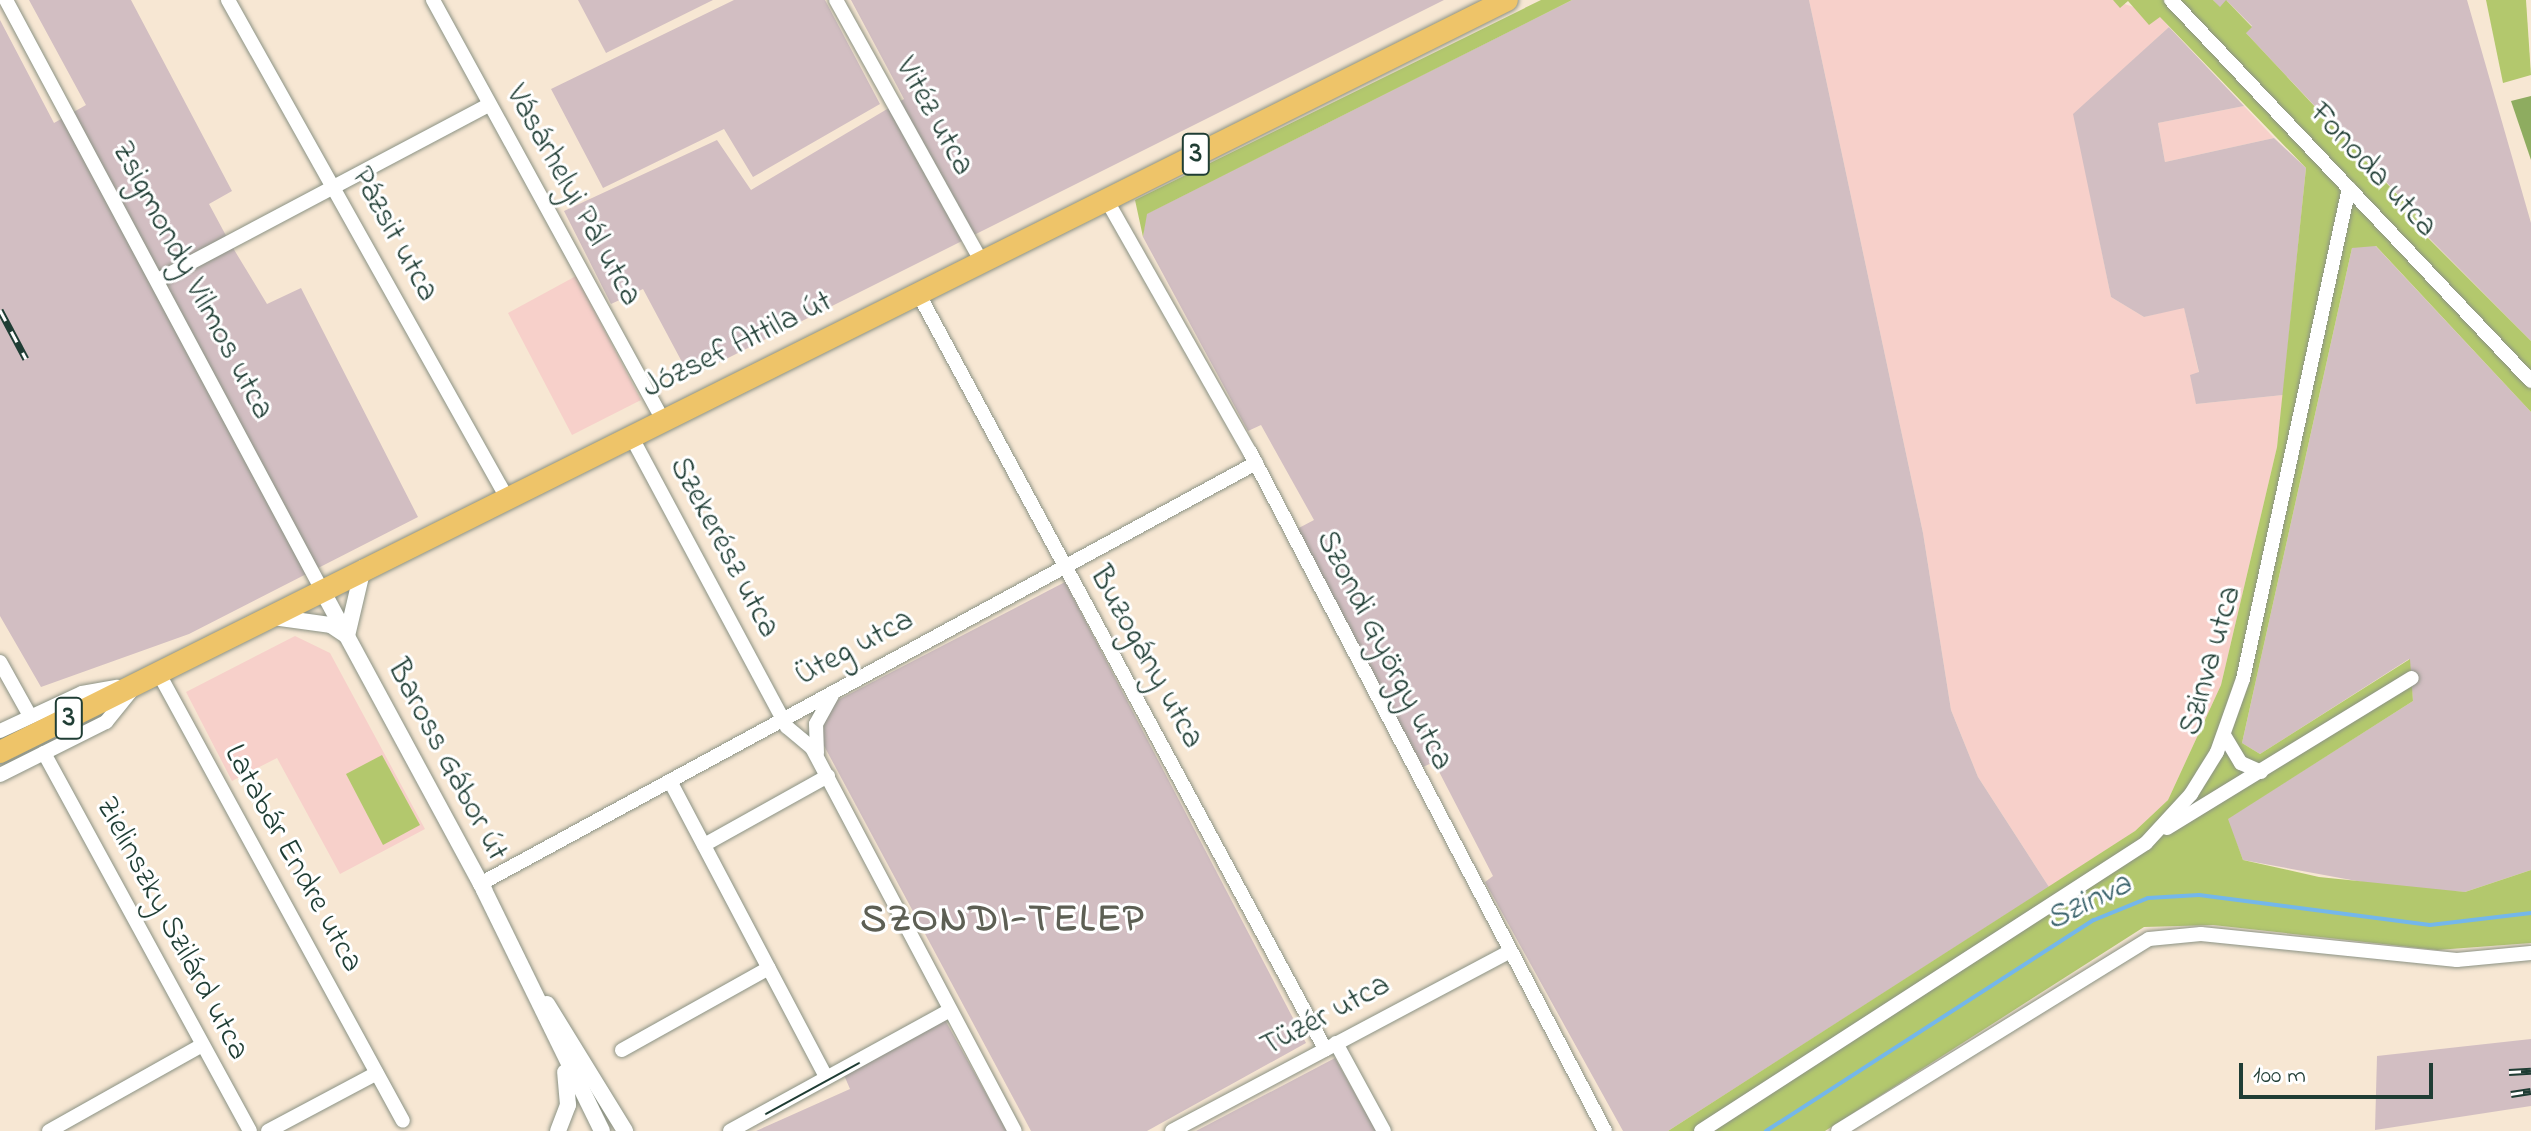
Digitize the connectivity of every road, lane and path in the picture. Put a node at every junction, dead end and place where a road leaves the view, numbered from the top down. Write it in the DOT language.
graph roads {
  1 [pos="6,0"];
  2 [pos="228,0"];
  3 [pos="433,0"];
  4 [pos="836,0"];
  5 [pos="1507,0"];
  6 [pos="2171,0"];
  7 [pos="489,105"];
  8 [pos="334,188"];
  9 [pos="2349,188"];
  10 [pos="1106,199"];
  11 [pos="981,261"];
  12 [pos="158,280"];
  13 [pos="918,293"];
  14 [pos="2531,381"];
  15 [pos="663,420"];
  16 [pos="631,436"];
  17 [pos="1256,463"];
  18 [pos="507,498"];
  19 [pos="363,568"];
  20 [pos="1064,568"];
  21 [pos="322,590"];
  22 [pos="269,617"];
  23 [pos="347,636"];
  24 [pos="0,662"];
  25 [pos="158,672"];
  26 [pos="2412,678"];
  27 [pos="138,683"];
  28 [pos="842,688"];
  29 [pos="30,716"];
  30 [pos="783,719"];
  31 [pos="0,731"];
  32 [pos="2224,735"];
  33 [pos="0,752"];
  34 [pos="44,753"];
  35 [pos="824,770"];
  36 [pos="2261,772"];
  37 [pos="0,775"];
  38 [pos="670,781"];
  39 [pos="2162,831"];
  40 [pos="704,845"];
  41 [pos="480,884"];
  42 [pos="1507,953"];
  43 [pos="2531,953"];
  44 [pos="519,959"];
  45 [pos="769,968"];
  46 [pos="950,1010"];
  47 [pos="202,1045"];
  48 [pos="1330,1046"];
  49 [pos="622,1050"];
  50 [pos="561,1055"];
  51 [pos="377,1073"];
  52 [pos="826,1077"];
  53 [pos="594,1079"];
  54 [pos="403,1121"];
  55 [pos="596,1127"];
  56 [pos="49,1131"];
  57 [pos="250,1131"];
  58 [pos="268,1131"];
  59 [pos="558,1131"];
  60 [pos="625,1131"];
  61 [pos="730,1131"];
  62 [pos="1015,1131"];
  63 [pos="1172,1131"];
  64 [pos="1384,1131"];
  65 [pos="1605,1131"];
  66 [pos="1701,1131"];
  67 [pos="1838,1131"];
  1 -- 12 [label="street, Zsigmondy Vilmos utca"];
  2 -- 8 [label="street, Pázsit utca"];
  3 -- 7 [label="street, Vásárhelyi Pál utca"];
  4 -- 11 [label="street, Vitéz utca"];
  5 -- 10 [label="main road, József Attila út / 3"];
  6 -- 9 [label="street, Fonoda utca"];
  7 -- 8 [label="street"];
  7 -- 15 [label="street, Vásárhelyi Pál utca"];
  8 -- 12 [label="street"];
  8 -- 18 [label="street, Pázsit utca"];
  9 -- 14 [label="street, Fonoda utca"];
  9 -- 32 [label="street, Szinva utca"];
  10 -- 11 [label="main road, József Attila út / 3"];
  10 -- 17 [label="street, Szondi György utca"];
  11 -- 13 [label="main road, József Attila út / 3"];
  12 -- 21 [label="street, Zsigmondy Vilmos utca"];
  13 -- 15 [label="main road, József Attila út / 3"];
  13 -- 20 [label="street, Buzogány utca"];
  15 -- 16 [label="main road, József Attila út / 3"];
  16 -- 18 [label="main road, József Attila út / 3"];
  16 -- 30 [label="street, Szekerész utca"];
  17 -- 20 [label="street, Üteg utca"];
  17 -- 42 [label="street, Szondi György utca"];
  18 -- 19 [label="main road, József Attila út / 3"];
  19 -- 21 [label="main road, József Attila út / 3"];
  19 -- 23 [label="street"];
  20 -- 28 [label="street, Üteg utca"];
  20 -- 48 [label="street, Buzogány utca"];
  21 -- 22 [label="main road, József Attila út / 3"];
  21 -- 23 [label="street, Baross Gábor út"];
  22 -- 23 [label="street"];
  22 -- 25 [label="main road, József Attila út / 3"];
  23 -- 41 [label="street, Baross Gábor út"];
  24 -- 29 [label="street"];
  25 -- 27 [label="main road, József Attila út / 3"];
  25 -- 51 [label="street, Latabár Endre utca"];
  26 -- 36 [label="street"];
  27 -- 29 [label="street"];
  27 -- 33 [label="main road, József Attila út / 3"];
  27 -- 34 [label="street"];
  28 -- 30 [label="street, Üteg utca"];
  28 -- 35 [label="street, Szekerész utca"];
  29 -- 31 [label="street"];
  30 -- 35 [label="street, Szekerész utca"];
  30 -- 38 [label="street, Üteg utca"];
  32 -- 36 [label="street"];
  32 -- 39 [label="street, Szinva utca"];
  34 -- 37 [label="street"];
  34 -- 47 [label="street, Zielinszky Szilárd utca"];
  35 -- 40 [label="street"];
  35 -- 46 [label="street, Szekerész utca"];
  36 -- 39 [label="street"];
  38 -- 40 [label="street"];
  38 -- 41 [label="street, Üteg utca"];
  39 -- 66 [label="street, Szinva utca"];
  40 -- 45 [label="street"];
  41 -- 44 [label="street, Baross Gábor út"];
  42 -- 48 [label="street, Tüzér utca"];
  42 -- 65 [label="street, Szondi György utca"];
  43 -- 67 [label="street"];
  44 -- 50 [label="street, Baross Gábor út"];
  44 -- 53 [label="street, Baross Gábor út"];
  45 -- 49 [label="street"];
  45 -- 52 [label="street"];
  46 -- 52 [label="street"];
  46 -- 62 [label="street, Szekerész utca"];
  47 -- 56 [label="street"];
  47 -- 57 [label="street, Zielinszky Szilárd utca"];
  48 -- 63 [label="street, Tüzér utca"];
  48 -- 64 [label="street, Buzogány utca"];
  50 -- 55 [label="street, Baross Gábor út"];
  50 -- 59 [label="street"];
  51 -- 54 [label="street, Latabár Endre utca"];
  51 -- 58 [label="street"];
  52 -- 61 [label="street"];
  53 -- 55 [label="street"];
  53 -- 60 [label="street, Baross Gábor út"];
}
